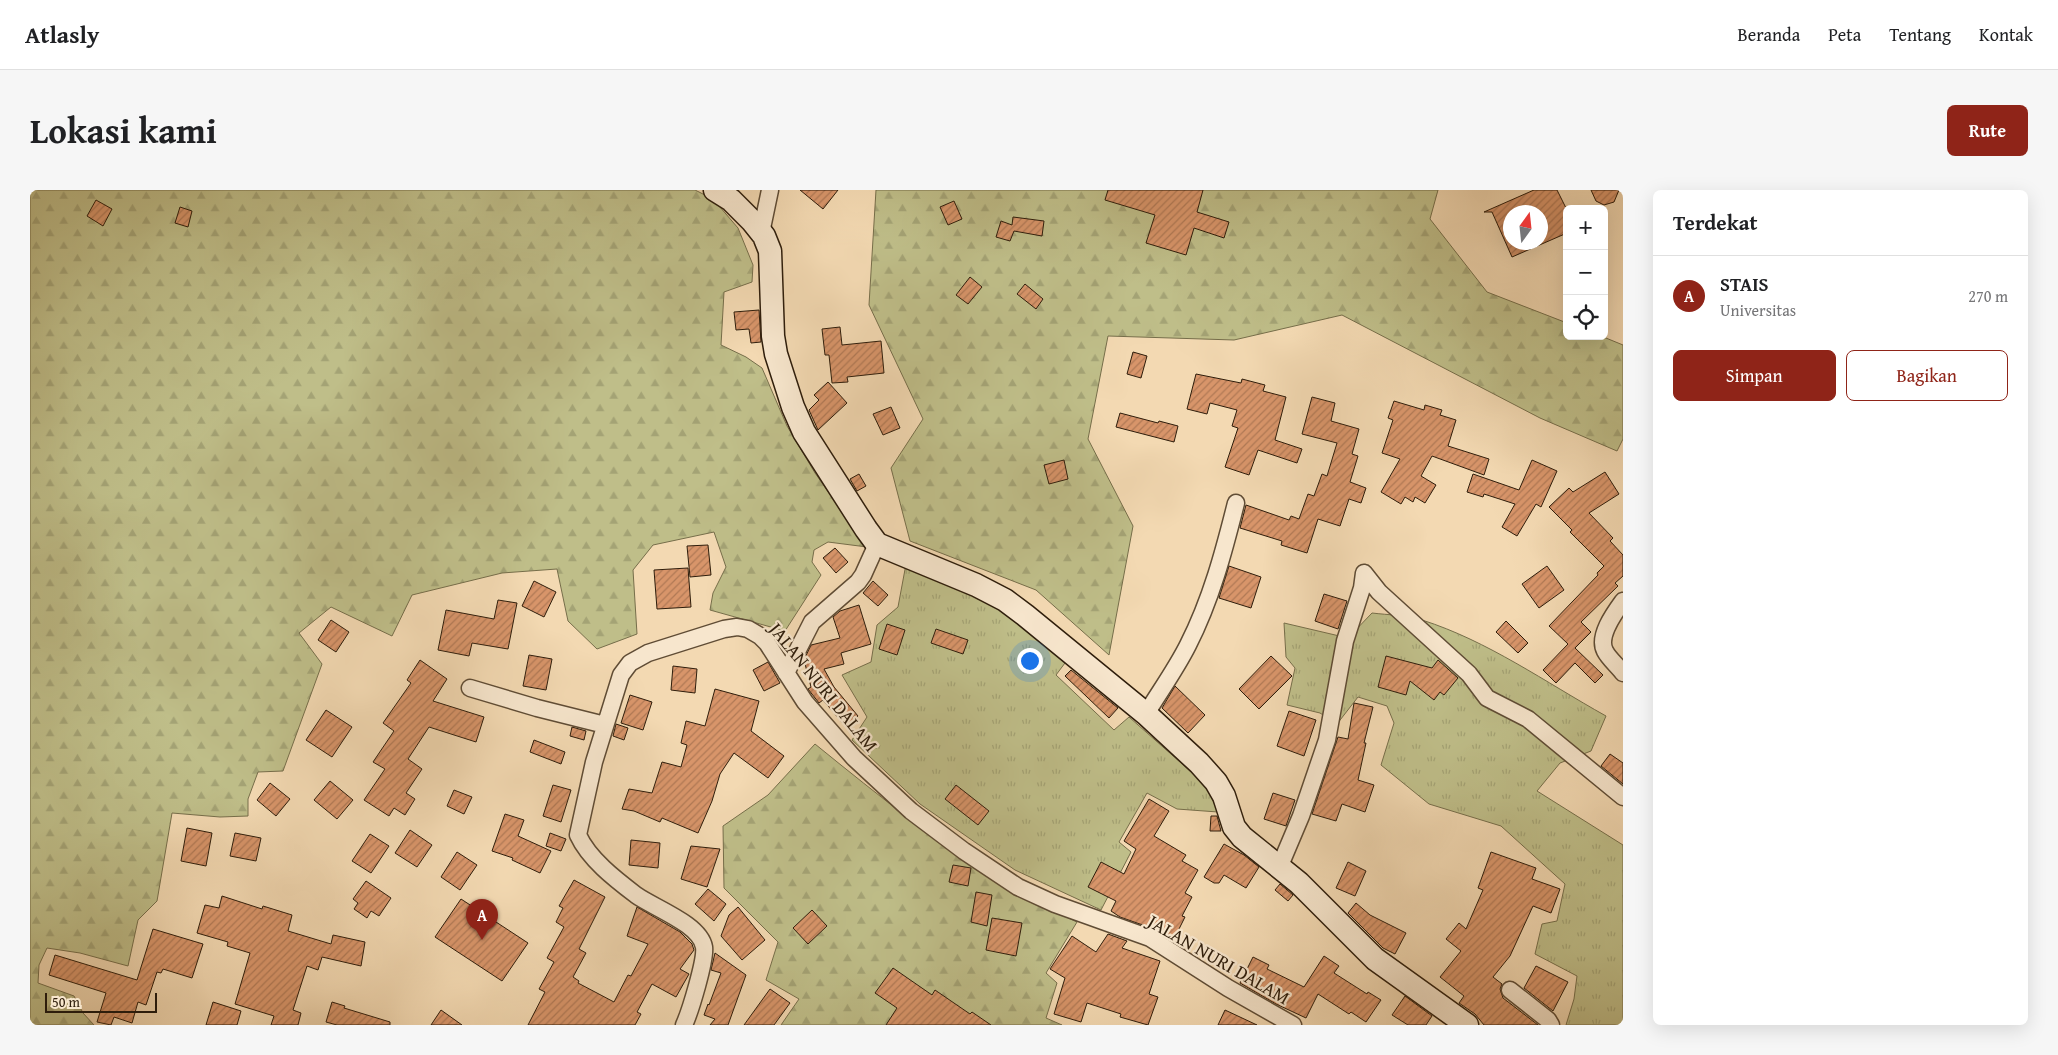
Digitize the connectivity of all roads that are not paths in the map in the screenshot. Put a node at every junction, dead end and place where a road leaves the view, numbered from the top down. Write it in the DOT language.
graph roads {
  1 [pos="715,190"];
  2 [pos="770,190"];
  3 [pos="761,233"];
  4 [pos="1236,503"];
  5 [pos="877,544"];
  6 [pos="1623,600"];
  7 [pos="786,673"];
  8 [pos="1623,673"];
  9 [pos="470,688"];
  10 [pos="1146,714"];
  11 [pos="606,725"];
  12 [pos="1623,798"];
  13 [pos="1279,868"];
  14 [pos="1510,990"];
  15 [pos="684,1025"];
  16 [pos="1293,1025"];
  17 [pos="1466,1025"];
  18 [pos="1551,1025"];
  1 -- 3 [label="main road"];
  2 -- 3 [label="street"];
  3 -- 5 [label="main road"];
  4 -- 10 [label="street"];
  5 -- 7 [label="street"];
  5 -- 10 [label="main road"];
  6 -- 8 [label="street"];
  7 -- 11 [label="street, JALAN NURI DALAM"];
  7 -- 16 [label="street, JALAN NURI DALAM"];
  9 -- 11 [label="street"];
  10 -- 13 [label="main road"];
  11 -- 15 [label="street, JALAN NURI DALAM"];
  12 -- 13 [label="street"];
  13 -- 17 [label="main road"];
  14 -- 18 [label="street"];
}
